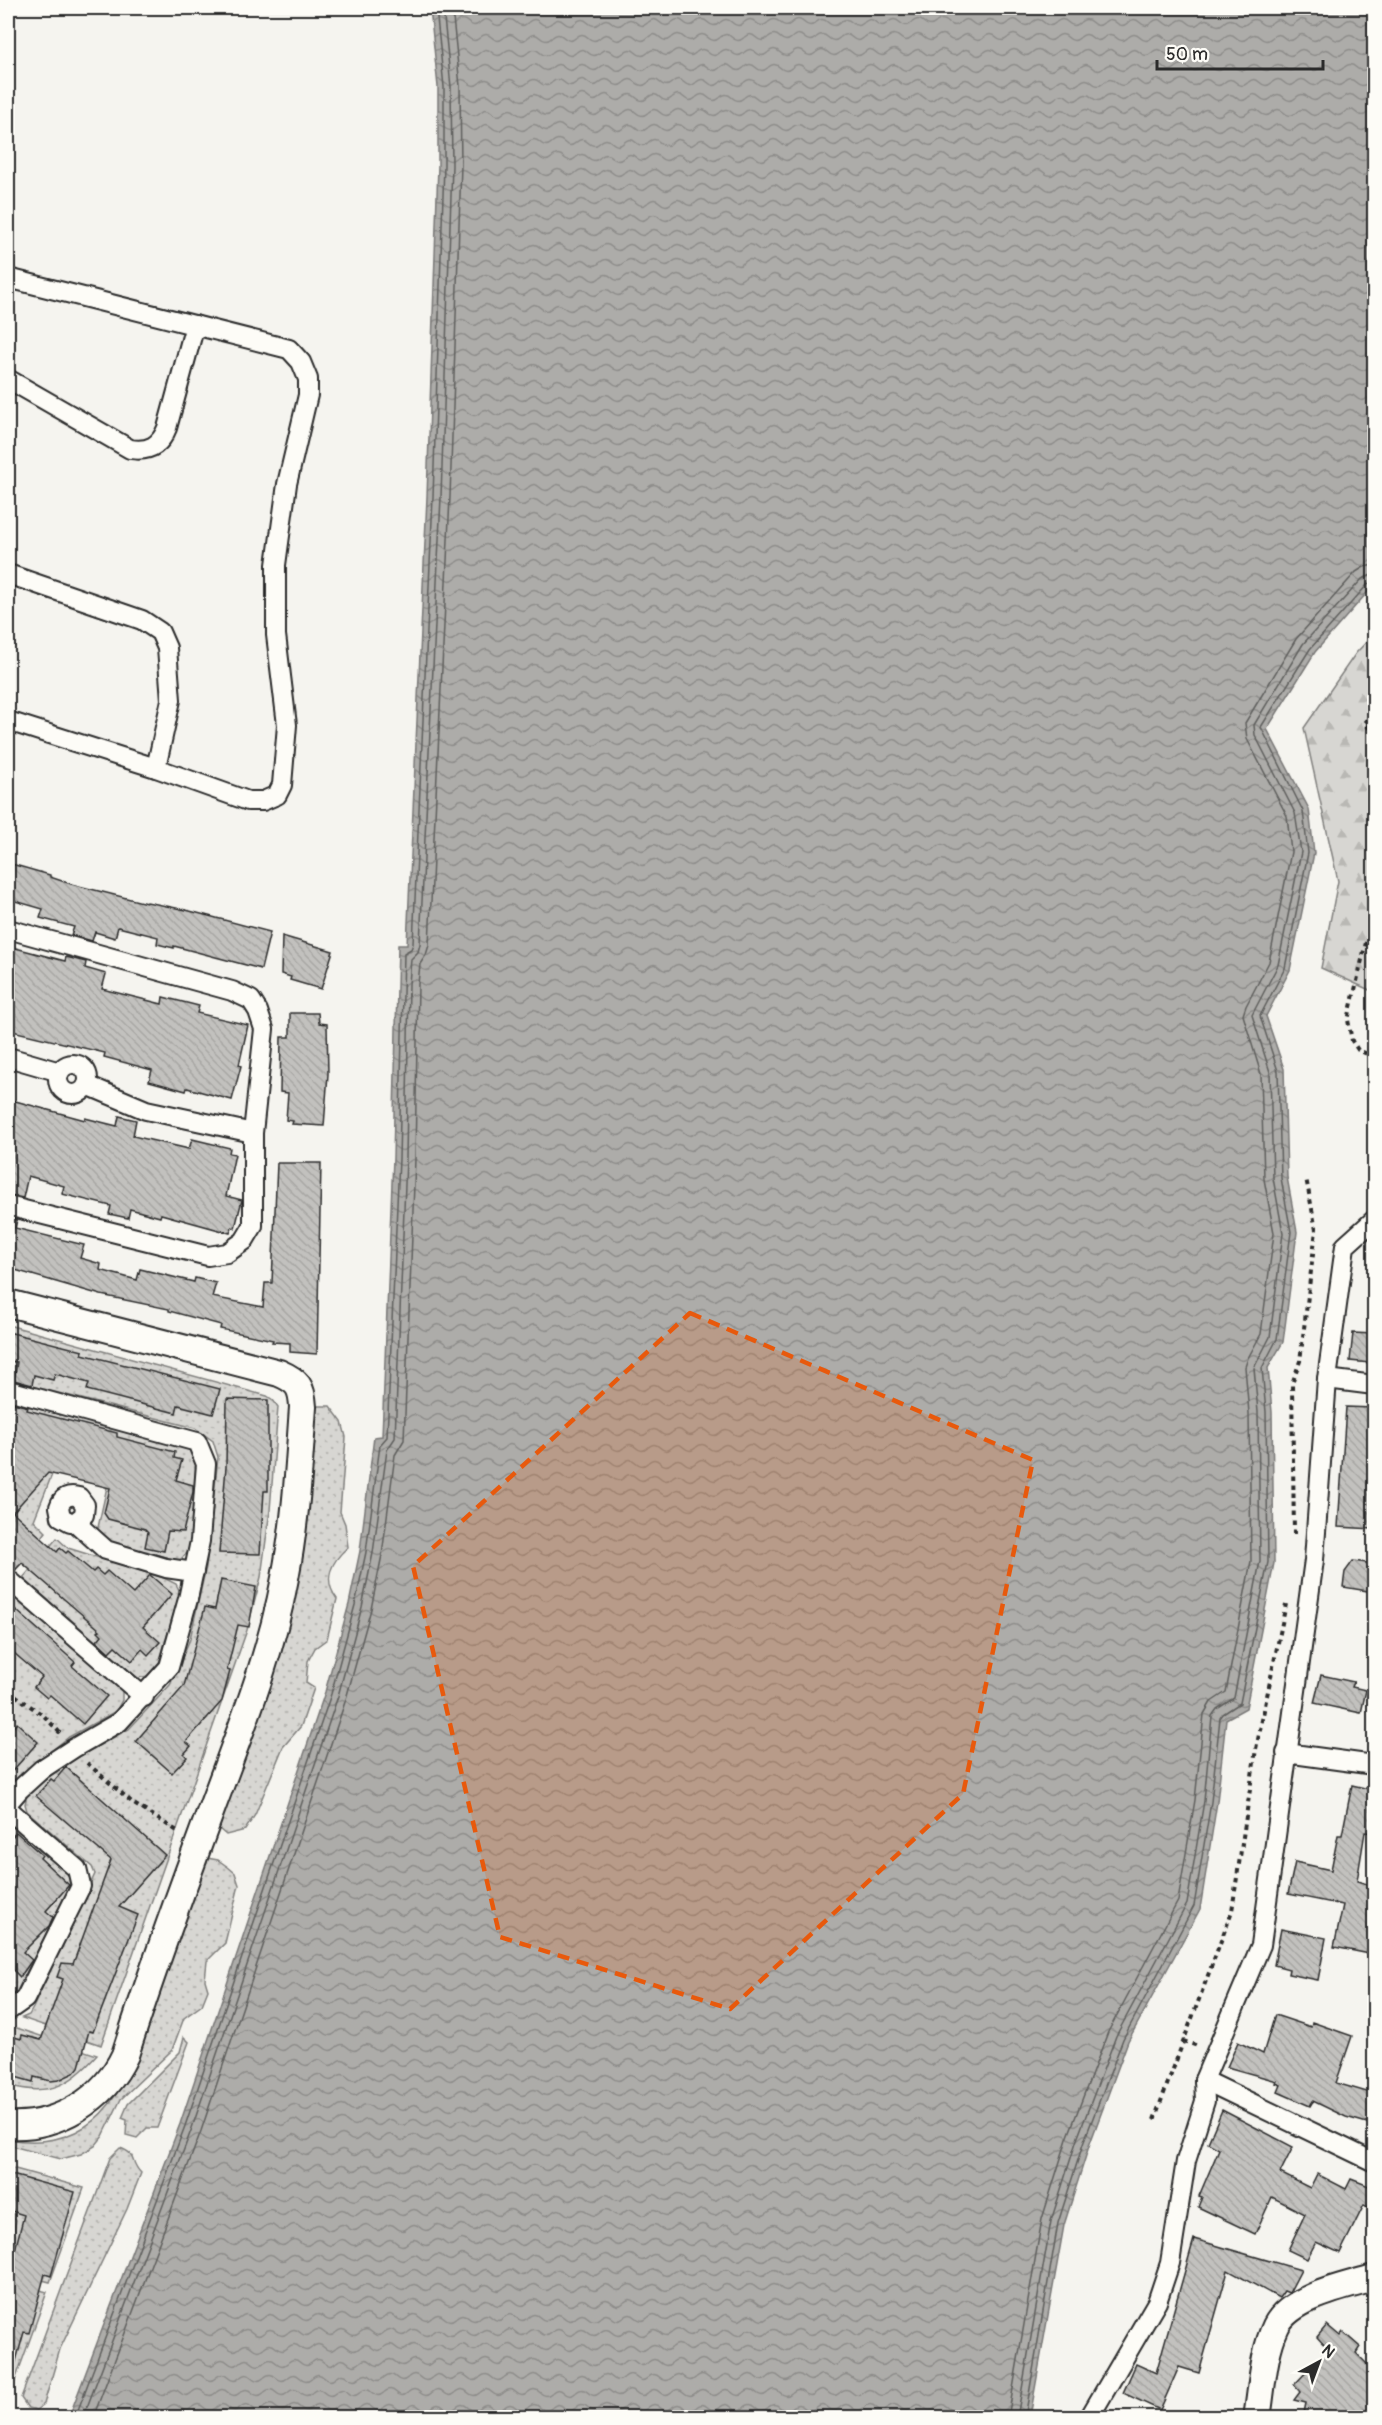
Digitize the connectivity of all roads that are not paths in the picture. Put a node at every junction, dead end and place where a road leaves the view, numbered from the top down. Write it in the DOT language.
graph roads {
  1 [pos="8,278"];
  2 [pos="195,325"];
  3 [pos="8,379"];
  4 [pos="8,574"];
  5 [pos="8,721"];
  6 [pos="156,768"];
  7 [pos="8,929"];
  8 [pos="8,1057"];
  9 [pos="253,1133"];
  10 [pos="8,1206"];
  11 [pos="1374,1220"];
  12 [pos="8,1302"];
  13 [pos="1327,1379"];
  14 [pos="1374,1385"];
  15 [pos="8,1390"];
  16 [pos="75,1522"];
  17 [pos="194,1572"];
  18 [pos="8,1579"];
  19 [pos="144,1697"];
  20 [pos="1286,1753"];
  21 [pos="1374,1765"];
  22 [pos="8,1803"];
  23 [pos="8,1809"];
  24 [pos="8,2011"];
  25 [pos="1204,2080"];
  26 [pos="8,2125"];
  27 [pos="1374,2162"];
  28 [pos="1374,2278"];
  29 [pos="1089,2418"];
  30 [pos="1257,2418"];
  1 -- 2 [label="street"];
  2 -- 3 [label="street"];
  2 -- 6 [label="street"];
  4 -- 6 [label="street"];
  5 -- 6 [label="street"];
  7 -- 9 [label="street"];
  8 -- 9 [label="street"];
  9 -- 10 [label="street"];
  11 -- 13 [label="street"];
  12 -- 26 [label="street"];
  13 -- 14 [label="street"];
  13 -- 20 [label="street"];
  15 -- 17 [label="street"];
  16 -- 17 [label="street"];
  17 -- 19 [label="street"];
  18 -- 19 [label="street"];
  19 -- 22 [label="street"];
  20 -- 21 [label="street"];
  20 -- 25 [label="street"];
  23 -- 24 [label="street"];
  25 -- 27 [label="street"];
  25 -- 29 [label="street"];
  28 -- 30 [label="street"];
}
